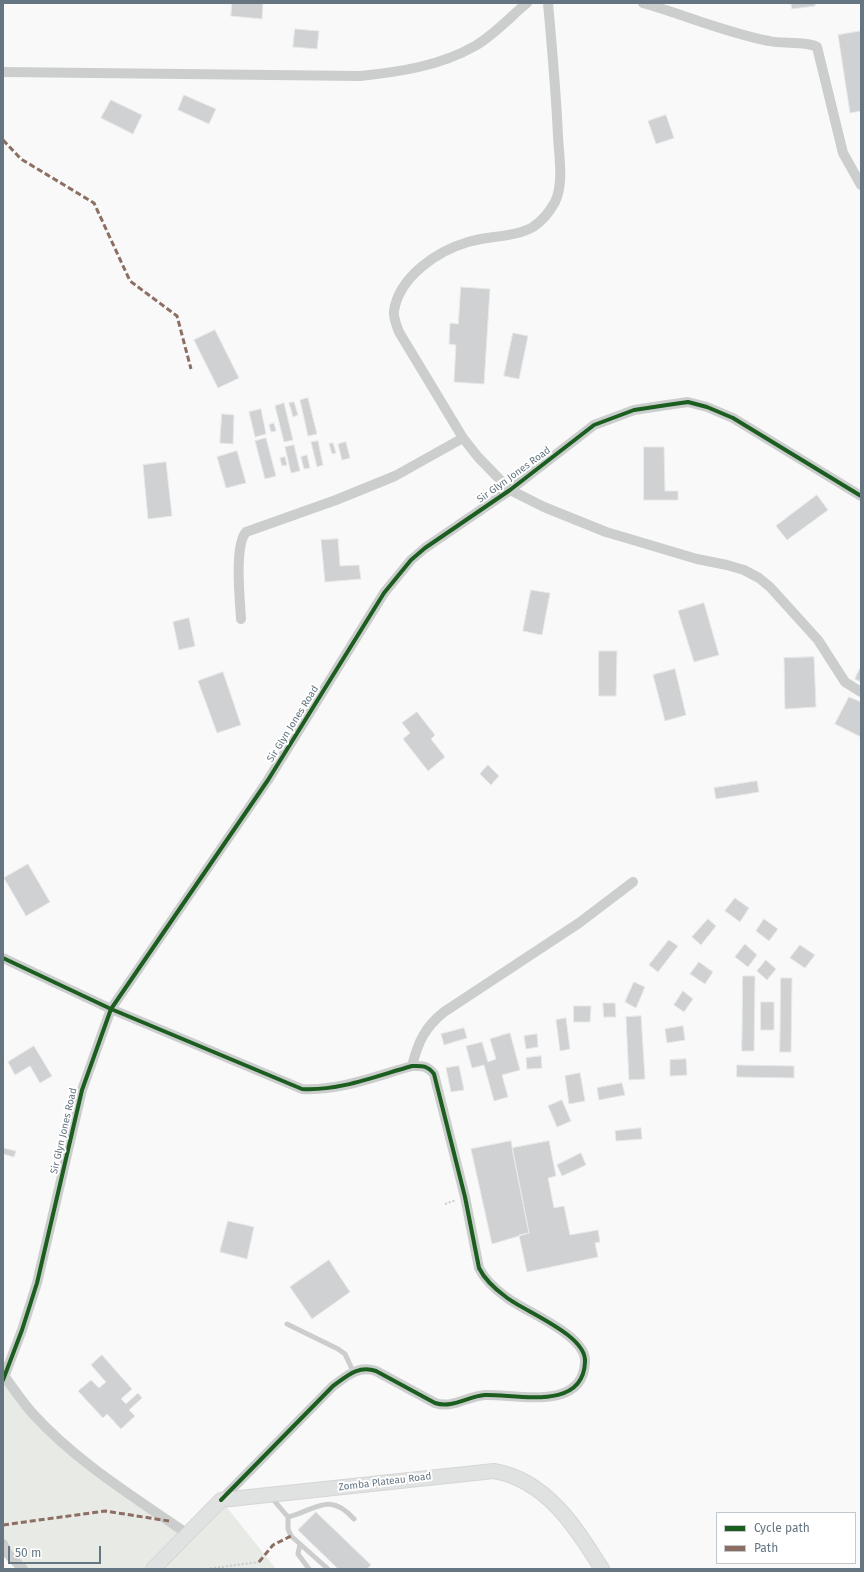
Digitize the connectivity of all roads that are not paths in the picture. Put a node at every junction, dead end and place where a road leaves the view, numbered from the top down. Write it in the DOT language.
graph roads {
  1 [pos="527,3"];
  2 [pos="548,3"];
  3 [pos="643,3"];
  4 [pos="3,72"];
  5 [pos="861,185"];
  6 [pos="463,438"];
  7 [pos="510,490"];
  8 [pos="861,496"];
  9 [pos="241,619"];
  10 [pos="861,692"];
  11 [pos="633,882"];
  12 [pos="3,958"];
  13 [pos="111,1009"];
  14 [pos="412,1066"];
  15 [pos="287,1324"];
  16 [pos="353,1371"];
  17 [pos="4,1378"];
  18 [pos="270,1496"];
  19 [pos="221,1500"];
  20 [pos="288,1517"];
  21 [pos="354,1519"];
  22 [pos="186,1533"];
  23 [pos="3,1544"];
  24 [pos="300,1544"];
  25 [pos="23,1569"];
  26 [pos="153,1569"];
  27 [pos="309,1569"];
  28 [pos="328,1569"];
  29 [pos="602,1569"];
  1 -- 4 [label="street"];
  2 -- 6 [label="street"];
  3 -- 5 [label="street"];
  6 -- 7 [label="street"];
  6 -- 9 [label="street"];
  7 -- 8 [label="street, Sir Glyn Jones Road"];
  7 -- 10 [label="street"];
  7 -- 13 [label="street, Sir Glyn Jones Road"];
  11 -- 14 [label="street"];
  12 -- 13 [label="street"];
  13 -- 14 [label="street"];
  13 -- 17 [label="street, Sir Glyn Jones Road"];
  14 -- 16 [label="street"];
  15 -- 16 [label="lane"];
  16 -- 19 [label="street"];
  17 -- 22 [label="street"];
  18 -- 19 [label="street, Zomba Plateau Road"];
  18 -- 20 [label="lane"];
  18 -- 29 [label="street, Zomba Plateau Road"];
  19 -- 22 [label="street"];
  20 -- 21 [label="lane"];
  20 -- 24 [label="lane"];
  22 -- 26 [label="street"];
  23 -- 25 [label="street"];
  24 -- 27 [label="lane"];
  24 -- 28 [label="lane"];
}
